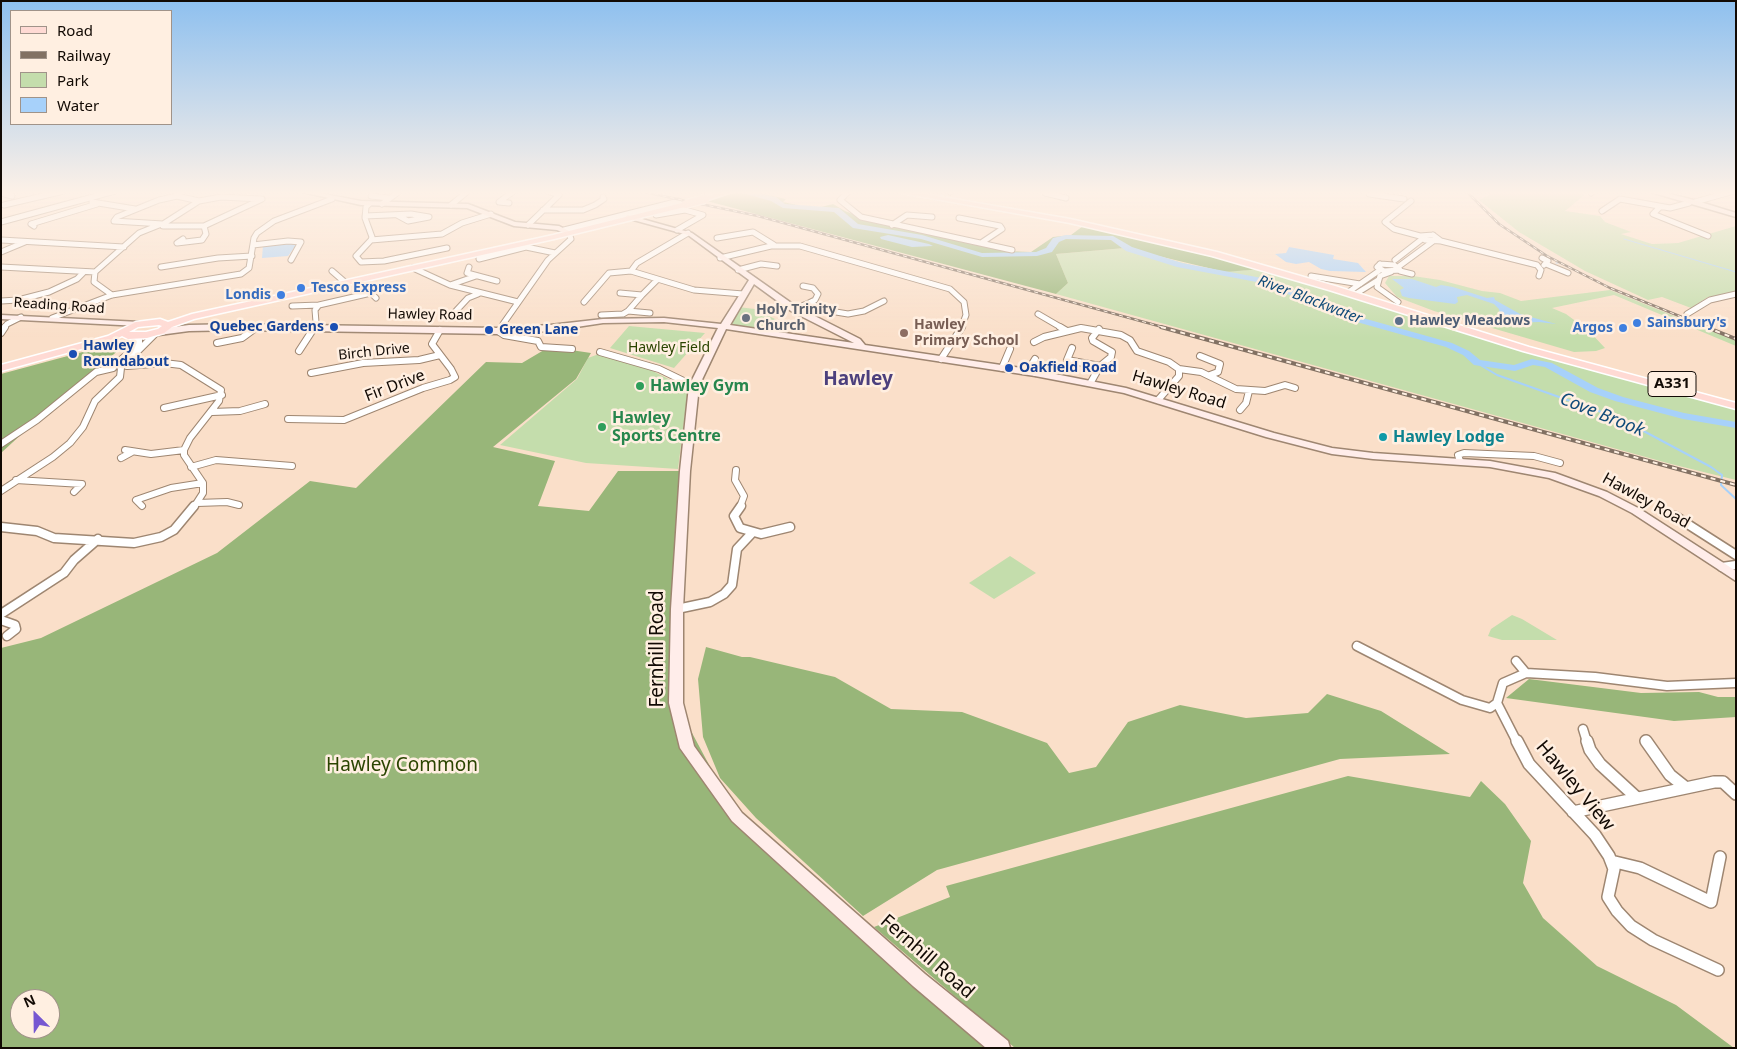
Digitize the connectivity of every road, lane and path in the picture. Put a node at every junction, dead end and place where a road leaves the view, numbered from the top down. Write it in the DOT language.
graph roads {
  1 [pos="1,240"];
  2 [pos="132,240"];
  3 [pos="181,240"];
  4 [pos="202,240"];
  5 [pos="255,240"];
  6 [pos="371,240"];
  7 [pos="542,240"];
  8 [pos="570,240"];
  9 [pos="674,240"];
  10 [pos="697,240"];
  11 [pos="768,240"];
  12 [pos="966,240"];
  13 [pos="986,240"];
  14 [pos="1154,240"];
  15 [pos="1163,240"];
  16 [pos="1419,240"];
  17 [pos="1426,240"];
  18 [pos="29,241"];
  19 [pos="1440,241"];
  20 [pos="1432,242"];
  21 [pos="981,243"];
  22 [pos="253,245"];
  23 [pos="774,245"];
  24 [pos="124,247"];
  25 [pos="447,248"];
  26 [pos="1012,250"];
  27 [pos="1,252"];
  28 [pos="555,253"];
  29 [pos="252,256"];
  30 [pos="720,258"];
  31 [pos="1542,258"];
  32 [pos="479,259"];
  33 [pos="291,260"];
  34 [pos="1390,264"];
  35 [pos="1546,264"];
  36 [pos="162,265"];
  37 [pos="1537,265"];
  38 [pos="777,266"];
  39 [pos="1,267"];
  40 [pos="469,267"];
  41 [pos="413,268"];
  42 [pos="614,268"];
  43 [pos="1399,269"];
  44 [pos="738,270"];
  45 [pos="1380,270"];
  46 [pos="332,271"];
  47 [pos="631,271"];
  48 [pos="95,272"];
  49 [pos="1390,272"];
  50 [pos="83,273"];
  51 [pos="609,273"];
  52 [pos="1568,273"];
  53 [pos="1412,274"];
  54 [pos="476,276"];
  55 [pos="1538,276"];
  56 [pos="93,278"];
  57 [pos="77,279"];
  58 [pos="657,280"];
  59 [pos="1378,280"];
  60 [pos="498,281"];
  61 [pos="753,281"];
  62 [pos="347,284"];
  63 [pos="450,285"];
  64 [pos="803,286"];
  65 [pos="1356,291"];
  66 [pos="112,294"];
  67 [pos="478,294"];
  68 [pos="620,294"];
  69 [pos="743,294"];
  70 [pos="1736,294"];
  71 [pos="642,295"];
  72 [pos="376,298"];
  73 [pos="1,301"];
  74 [pos="884,301"];
  75 [pos="518,302"];
  76 [pos="584,302"];
  77 [pos="1398,302"];
  78 [pos="809,303"];
  79 [pos="319,305"];
  80 [pos="292,306"];
  81 [pos="794,309"];
  82 [pos="628,311"];
  83 [pos="455,312"];
  84 [pos="650,313"];
  85 [pos="1038,314"];
  86 [pos="1687,314"];
  87 [pos="601,315"];
  88 [pos="1,317"];
  89 [pos="20,317"];
  90 [pos="192,317"];
  91 [pos="52,318"];
  92 [pos="152,322"];
  93 [pos="116,324"];
  94 [pos="140,324"];
  95 [pos="257,328"];
  96 [pos="313,328"];
  97 [pos="500,328"];
  98 [pos="723,328"];
  99 [pos="165,329"];
  100 [pos="440,330"];
  101 [pos="1099,330"];
  102 [pos="1067,331"];
  103 [pos="124,332"];
  104 [pos="1,333"];
  105 [pos="138,336"];
  106 [pos="1034,342"];
  107 [pos="217,343"];
  108 [pos="861,347"];
  109 [pos="1072,348"];
  110 [pos="572,349"];
  111 [pos="1010,350"];
  112 [pos="299,351"];
  113 [pos="600,352"];
  114 [pos="440,355"];
  115 [pos="1192,356"];
  116 [pos="941,359"];
  117 [pos="1035,359"];
  118 [pos="121,366"];
  119 [pos="1100,366"];
  120 [pos="1,368"];
  121 [pos="1002,368"];
  122 [pos="1179,369"];
  123 [pos="1,372"];
  124 [pos="311,373"];
  125 [pos="1035,373"];
  126 [pos="1210,375"];
  127 [pos="1091,382"];
  128 [pos="694,386"];
  129 [pos="1295,388"];
  130 [pos="1249,391"];
  131 [pos="222,395"];
  132 [pos="1158,400"];
  133 [pos="1736,401"];
  134 [pos="265,404"];
  135 [pos="1736,406"];
  136 [pos="164,408"];
  137 [pos="1240,410"];
  138 [pos="212,412"];
  139 [pos="288,420"];
  140 [pos="1,444"];
  141 [pos="184,450"];
  142 [pos="121,458"];
  143 [pos="1460,461"];
  144 [pos="1560,463"];
  145 [pos="292,466"];
  146 [pos="191,467"];
  147 [pos="736,470"];
  148 [pos="16,480"];
  149 [pos="203,483"];
  150 [pos="1,491"];
  151 [pos="74,492"];
  152 [pos="197,503"];
  153 [pos="239,505"];
  154 [pos="142,506"];
  155 [pos="1675,516"];
  156 [pos="1,527"];
  157 [pos="790,527"];
  158 [pos="777,531"];
  159 [pos="752,534"];
  160 [pos="783,538"];
  161 [pos="98,539"];
  162 [pos="1736,554"];
  163 [pos="1736,565"];
  164 [pos="1722,567"];
  165 [pos="1736,577"];
  166 [pos="677,609"];
  167 [pos="1,614"];
  168 [pos="1,620"];
  169 [pos="7,636"];
  170 [pos="1357,646"];
  171 [pos="1516,661"];
  172 [pos="1526,673"];
  173 [pos="1736,683"];
  174 [pos="1497,704"];
  175 [pos="1583,729"];
  176 [pos="1646,741"];
  177 [pos="1685,788"];
  178 [pos="1736,794"];
  179 [pos="1638,798"];
  180 [pos="1574,812"];
  181 [pos="1720,857"];
  182 [pos="1611,861"];
  183 [pos="1718,970"];
  184 [pos="1001,1048"];
  1 -- 18 [label="street"];
  2 -- 24 [label="street"];
  3 -- 4 [label="street"];
  5 -- 22 [label="street"];
  6 -- 25 [label="street"];
  7 -- 41 [label="main road"];
  8 -- 28 [label="street"];
  9 -- 47 [label="street"];
  10 -- 30 [label="street"];
  11 -- 23 [label="street"];
  12 -- 21 [label="street"];
  13 -- 21 [label="street"];
  14 -- 65 [label="main road, A331"];
  15 -- 65 [label="main road, A331"];
  16 -- 34 [label="street"];
  17 -- 20 [label="street"];
  18 -- 24 [label="street"];
  18 -- 27 [label="street"];
  19 -- 20 [label="street"];
  19 -- 37 [label="street"];
  20 -- 43 [label="street"];
  21 -- 26 [label="street"];
  22 -- 29 [label="street"];
  22 -- 33 [label="street"];
  23 -- 30 [label="street"];
  23 -- 116 [label="street"];
  24 -- 48 [label="street"];
  28 -- 32 [label="street"];
  28 -- 75 [label="street"];
  29 -- 36 [label="street"];
  29 -- 66 [label="street"];
  30 -- 44 [label="street"];
  31 -- 35 [label="street"];
  34 -- 43 [label="street"];
  34 -- 45 [label="street"];
  35 -- 37 [label="street"];
  35 -- 52 [label="street"];
  37 -- 55 [label="street"];
  38 -- 44 [label="street"];
  39 -- 50 [label="street"];
  40 -- 54 [label="street"];
  41 -- 62 [label="main road"];
  41 -- 63 [label="street"];
  42 -- 51 [label="street"];
  43 -- 49 [label="street"];
  43 -- 53 [label="street"];
  44 -- 61 [label="street"];
  45 -- 49 [label="street"];
  45 -- 65 [label="street"];
  46 -- 62 [label="street"];
  47 -- 51 [label="street"];
  47 -- 58 [label="street"];
  48 -- 50 [label="street"];
  48 -- 56 [label="street"];
  49 -- 59 [label="street"];
  50 -- 57 [label="street"];
  51 -- 76 [label="street"];
  54 -- 60 [label="street"];
  54 -- 63 [label="street"];
  56 -- 57 [label="street"];
  56 -- 66 [label="street"];
  57 -- 73 [label="street"];
  58 -- 69 [label="street"];
  58 -- 71 [label="street"];
  59 -- 65 [label="street"];
  59 -- 77 [label="street"];
  61 -- 69 [label="street, Fernhill Road"];
  61 -- 81 [label="street"];
  62 -- 90 [label="main road"];
  63 -- 67 [label="street"];
  64 -- 78 [label="street"];
  65 -- 77 [label="main road, A331"];
  65 -- 135 [label="main road, A331"];
  66 -- 91 [label="street"];
  67 -- 75 [label="street"];
  67 -- 83 [label="street"];
  68 -- 71 [label="street"];
  69 -- 98 [label="street, Fernhill Road"];
  70 -- 86 [label="street"];
  71 -- 82 [label="street"];
  72 -- 79 [label="street"];
  74 -- 78 [label="street"];
  75 -- 97 [label="street"];
  77 -- 133 [label="main road, A331"];
  78 -- 81 [label="street"];
  79 -- 80 [label="street"];
  79 -- 96 [label="street"];
  81 -- 108 [label="street"];
  82 -- 84 [label="street"];
  82 -- 87 [label="street"];
  85 -- 102 [label="street"];
  88 -- 89 [label="street, Reading Road"];
  89 -- 91 [label="street, Reading Road"];
  89 -- 104 [label="street"];
  90 -- 92 [label="main road"];
  90 -- 99 [label="main road"];
  91 -- 93 [label="street, Reading Road"];
  92 -- 94 [label="main road"];
  92 -- 99 [label="main road"];
  93 -- 94 [label="street, Reading Road"];
  93 -- 103 [label="street, Reading Road"];
  94 -- 103 [label="main road"];
  95 -- 96 [label="street, Hawley Road"];
  95 -- 99 [label="street, Hawley Road"];
  95 -- 107 [label="street"];
  96 -- 100 [label="street, Hawley Road"];
  96 -- 112 [label="street"];
  97 -- 98 [label="street, Hawley Road"];
  97 -- 100 [label="street, Hawley Road"];
  97 -- 110 [label="street"];
  98 -- 108 [label="street, Hawley Road"];
  98 -- 128 [label="street, Fernhill Road"];
  99 -- 105 [label="main road"];
  99 -- 118 [label="street"];
  100 -- 114 [label="street, Fir Drive"];
  101 -- 102 [label="street"];
  101 -- 119 [label="street"];
  101 -- 122 [label="street"];
  102 -- 106 [label="street"];
  103 -- 105 [label="main road"];
  103 -- 120 [label="main road"];
  105 -- 118 [label="street"];
  105 -- 123 [label="main road"];
  108 -- 116 [label="street, Hawley Road"];
  109 -- 119 [label="street"];
  111 -- 121 [label="street"];
  113 -- 128 [label="street"];
  114 -- 124 [label="street, Birch Drive"];
  114 -- 139 [label="street, Fir Drive"];
  115 -- 126 [label="street"];
  116 -- 121 [label="street, Hawley Road"];
  117 -- 125 [label="street"];
  118 -- 131 [label="street"];
  118 -- 140 [label="street"];
  118 -- 148 [label="street"];
  119 -- 127 [label="street"];
  121 -- 125 [label="street, Hawley Road"];
  122 -- 126 [label="street"];
  122 -- 132 [label="street"];
  125 -- 127 [label="street, Hawley Road"];
  126 -- 130 [label="street"];
  127 -- 132 [label="street, Hawley Road"];
  128 -- 166 [label="street, Fernhill Road"];
  129 -- 130 [label="street"];
  130 -- 137 [label="street"];
  131 -- 136 [label="street"];
  131 -- 138 [label="street"];
  132 -- 143 [label="street, Hawley Road"];
  134 -- 138 [label="street"];
  138 -- 141 [label="street"];
  141 -- 142 [label="street"];
  141 -- 146 [label="street"];
  143 -- 144 [label="street, Hawley Road"];
  143 -- 164 [label="street, Hawley Road"];
  145 -- 146 [label="street"];
  146 -- 149 [label="street"];
  147 -- 159 [label="street"];
  148 -- 150 [label="street"];
  148 -- 151 [label="street"];
  149 -- 152 [label="street"];
  149 -- 154 [label="street"];
  152 -- 153 [label="street"];
  152 -- 161 [label="street"];
  155 -- 162 [label="street, Hawley Road"];
  156 -- 161 [label="street"];
  157 -- 158 [label="street"];
  158 -- 159 [label="street"];
  158 -- 160 [label="street"];
  159 -- 166 [label="street"];
  161 -- 167 [label="street"];
  163 -- 164 [label="street"];
  164 -- 165 [label="street, Hawley Road"];
  166 -- 184 [label="street, Fernhill Road"];
  168 -- 169 [label="street"];
  170 -- 174 [label="street"];
  171 -- 172 [label="street"];
  172 -- 173 [label="street"];
  172 -- 174 [label="street"];
  174 -- 180 [label="street, Hawley View"];
  175 -- 179 [label="street"];
  176 -- 177 [label="street"];
  177 -- 178 [label="street"];
  177 -- 179 [label="street"];
  179 -- 180 [label="street"];
  180 -- 182 [label="street, Hawley View"];
  181 -- 182 [label="street"];
  182 -- 183 [label="street"];
}
